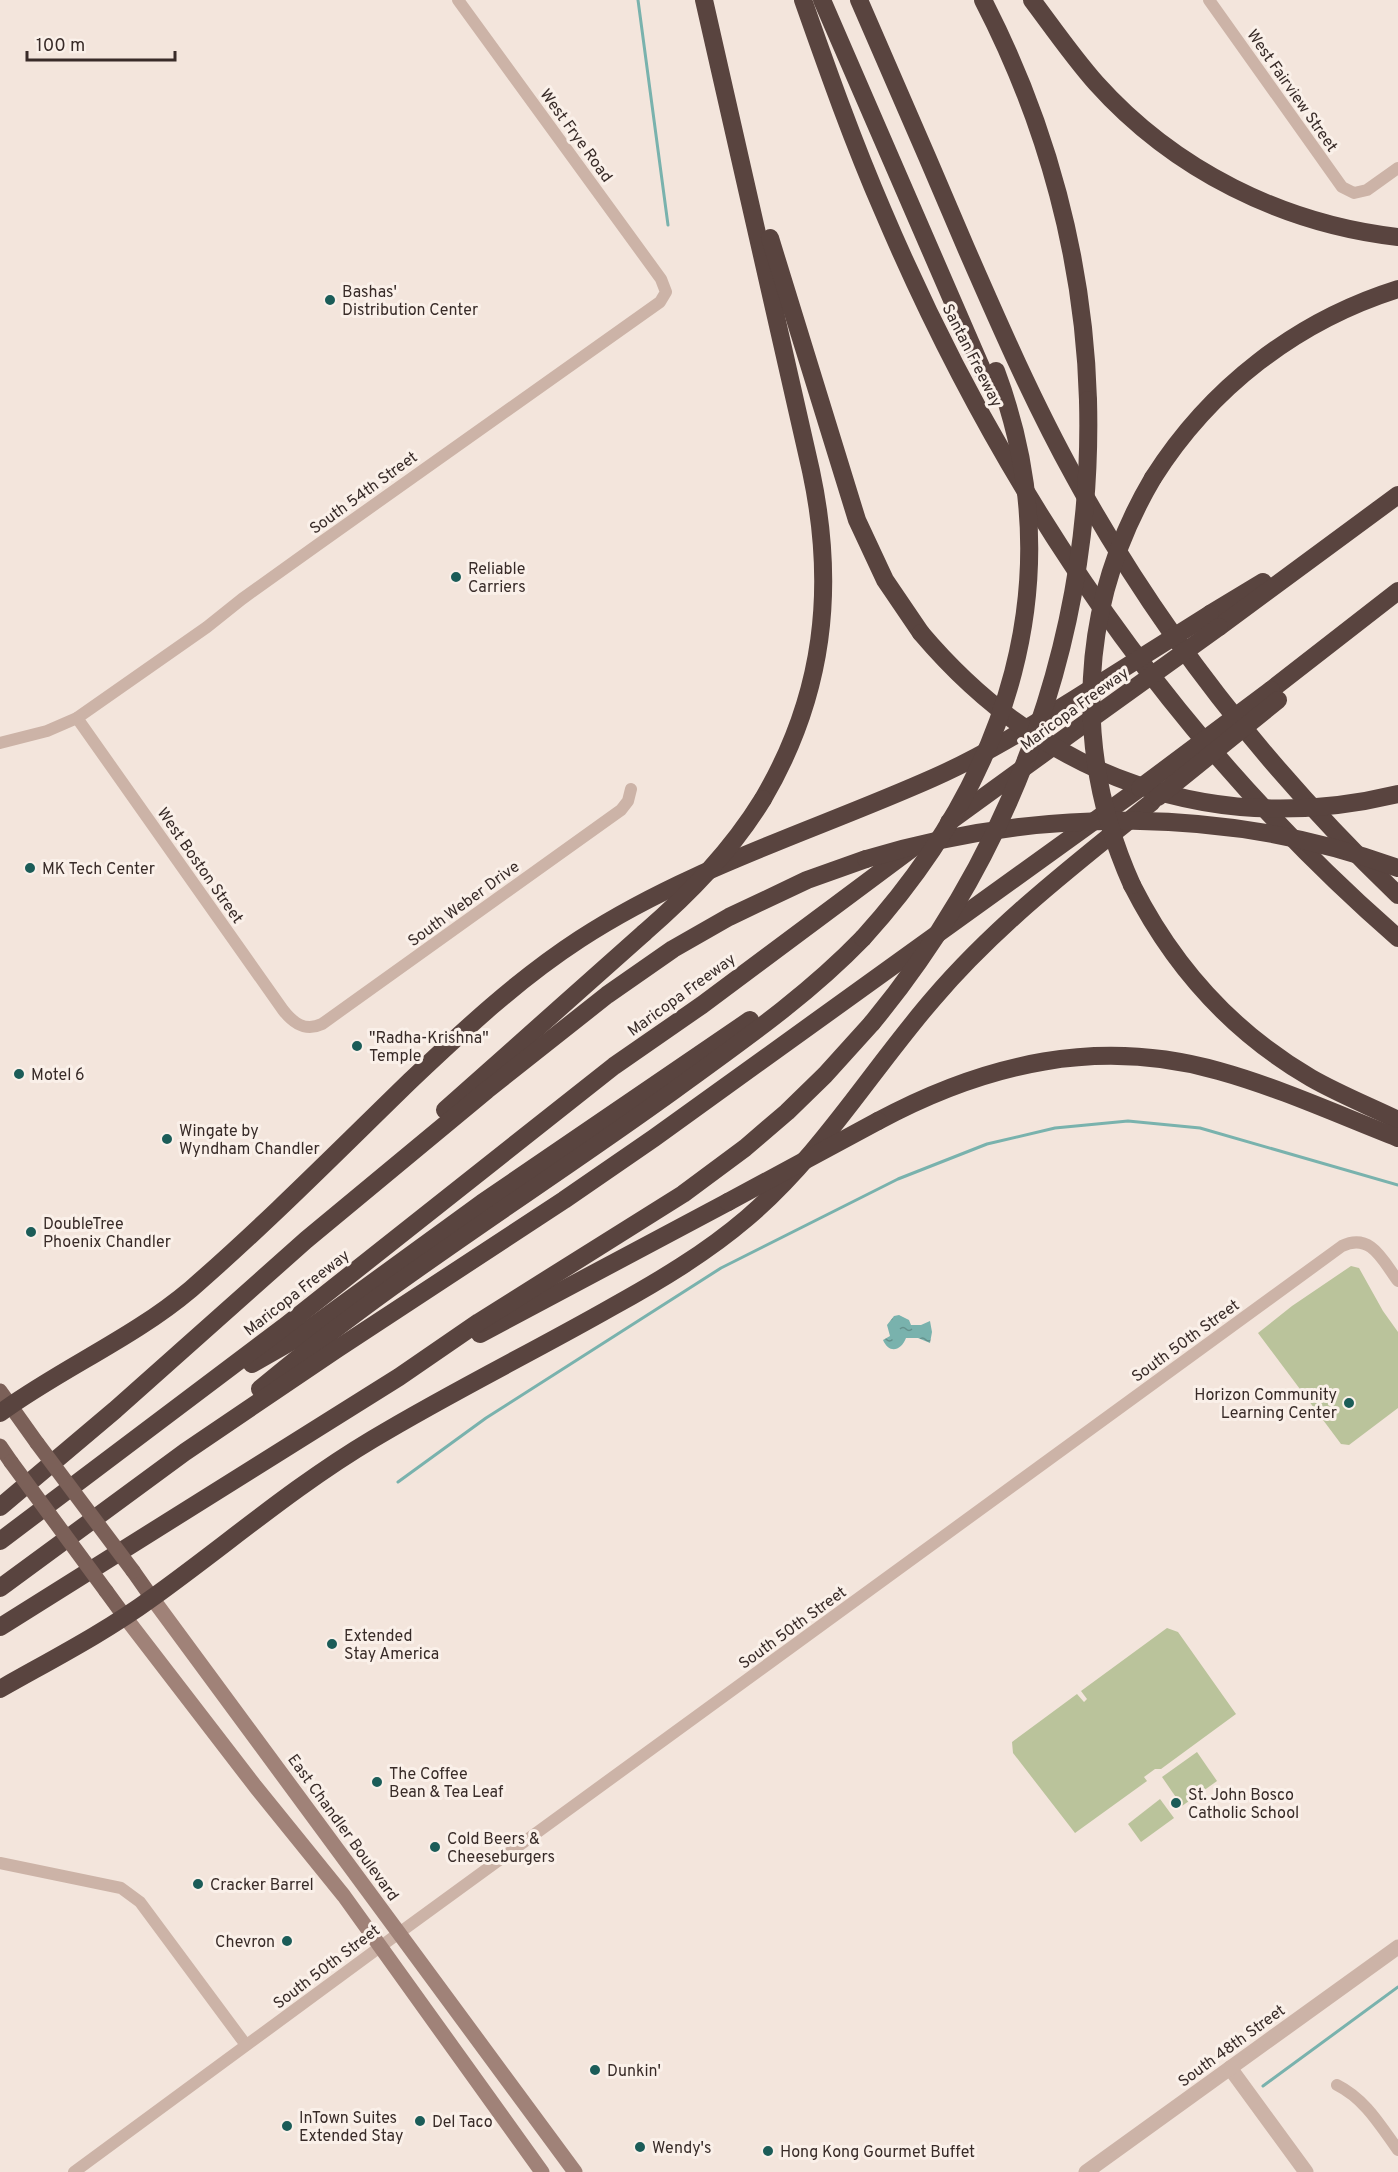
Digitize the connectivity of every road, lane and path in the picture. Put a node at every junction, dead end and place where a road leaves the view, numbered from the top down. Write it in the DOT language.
graph roads {
  1 [pos="458,0"];
  2 [pos="704,0"];
  3 [pos="803,0"];
  4 [pos="822,0"];
  5 [pos="835,0"];
  6 [pos="859,0"];
  7 [pos="983,0"];
  8 [pos="1032,0"];
  9 [pos="1209,0"];
  10 [pos="735,137"];
  11 [pos="1398,168"];
  12 [pos="1398,237"];
  13 [pos="1398,289"];
  14 [pos="666,292"];
  15 [pos="991,373"];
  16 [pos="1398,495"];
  17 [pos="1398,591"];
  18 [pos="1214,621"];
  19 [pos="1274,695"];
  20 [pos="77,718"];
  21 [pos="0,743"];
  22 [pos="631,789"];
  23 [pos="1398,795"];
  24 [pos="1398,868"];
  25 [pos="1398,895"];
  26 [pos="1398,938"];
  27 [pos="302,1026"];
  28 [pos="1398,1120"];
  29 [pos="1398,1138"];
  30 [pos="306,1240"];
  31 [pos="1398,1281"];
  32 [pos="399,1377"];
  33 [pos="188,1401"];
  34 [pos="3,1403"];
  35 [pos="0,1446"];
  36 [pos="185,1452"];
  37 [pos="0,1507"];
  38 [pos="0,1541"];
  39 [pos="0,1588"];
  40 [pos="152,1598"];
  41 [pos="125,1617"];
  42 [pos="0,1627"];
  43 [pos="0,1689"];
  44 [pos="0,1863"];
  45 [pos="399,1933"];
  46 [pos="380,1947"];
  47 [pos="1398,1947"];
  48 [pos="246,2045"];
  49 [pos="1230,2068"];
  50 [pos="1336,2085"];
  51 [pos="1398,2150"];
  52 [pos="74,2172"];
  53 [pos="542,2172"];
  54 [pos="575,2172"];
  55 [pos="1086,2172"];
  56 [pos="1306,2172"];
  1 -- 14 [label="street, West Frye Road"];
  2 -- 10 [label="highway"];
  3 -- 26 [label="highway, Santan Freeway"];
  4 -- 15 [label="highway"];
  5 -- 15 [label="highway"];
  6 -- 25 [label="highway"];
  7 -- 32 [label="highway, bridge"];
  8 -- 12 [label="highway"];
  9 -- 11 [label="street, West Fairview Street"];
  10 -- 23 [label="highway, bridge"];
  10 -- 30 [label="highway, bridge"];
  13 -- 28 [label="highway, bridge"];
  14 -- 20 [label="street, South 54th Street"];
  15 -- 33 [label="highway, bridge"];
  15 -- 36 [label="highway, bridge"];
  16 -- 18 [label="highway"];
  17 -- 19 [label="highway"];
  18 -- 33 [label="highway, Maricopa Freeway, bridge"];
  18 -- 34 [label="highway, bridge"];
  19 -- 36 [label="highway, bridge"];
  19 -- 40 [label="highway, bridge"];
  20 -- 21 [label="street, South 54th Street"];
  20 -- 27 [label="street, West Boston Street"];
  22 -- 27 [label="street, South Weber Drive"];
  24 -- 30 [label="highway, bridge"];
  29 -- 32 [label="highway, bridge"];
  30 -- 37 [label="highway"];
  31 -- 45 [label="street, South 50th Street"];
  32 -- 42 [label="highway"];
  33 -- 38 [label="highway, Maricopa Freeway"];
  34 -- 40 [label="main road, East Chandler Boulevard, bridge"];
  35 -- 41 [label="main road, bridge"];
  36 -- 39 [label="highway"];
  40 -- 41 [label="highway"];
  40 -- 45 [label="main road, East Chandler Boulevard"];
  41 -- 43 [label="highway"];
  41 -- 46 [label="main road"];
  44 -- 48 [label="street"];
  45 -- 46 [label="street, South 50th Street"];
  45 -- 54 [label="main road, East Chandler Boulevard"];
  46 -- 48 [label="street, South 50th Street"];
  46 -- 53 [label="main road"];
  47 -- 49 [label="street, South 48th Street"];
  48 -- 52 [label="street, South 50th Street"];
  49 -- 55 [label="street, South 48th Street"];
  49 -- 56 [label="street"];
  50 -- 51 [label="street"];
}
